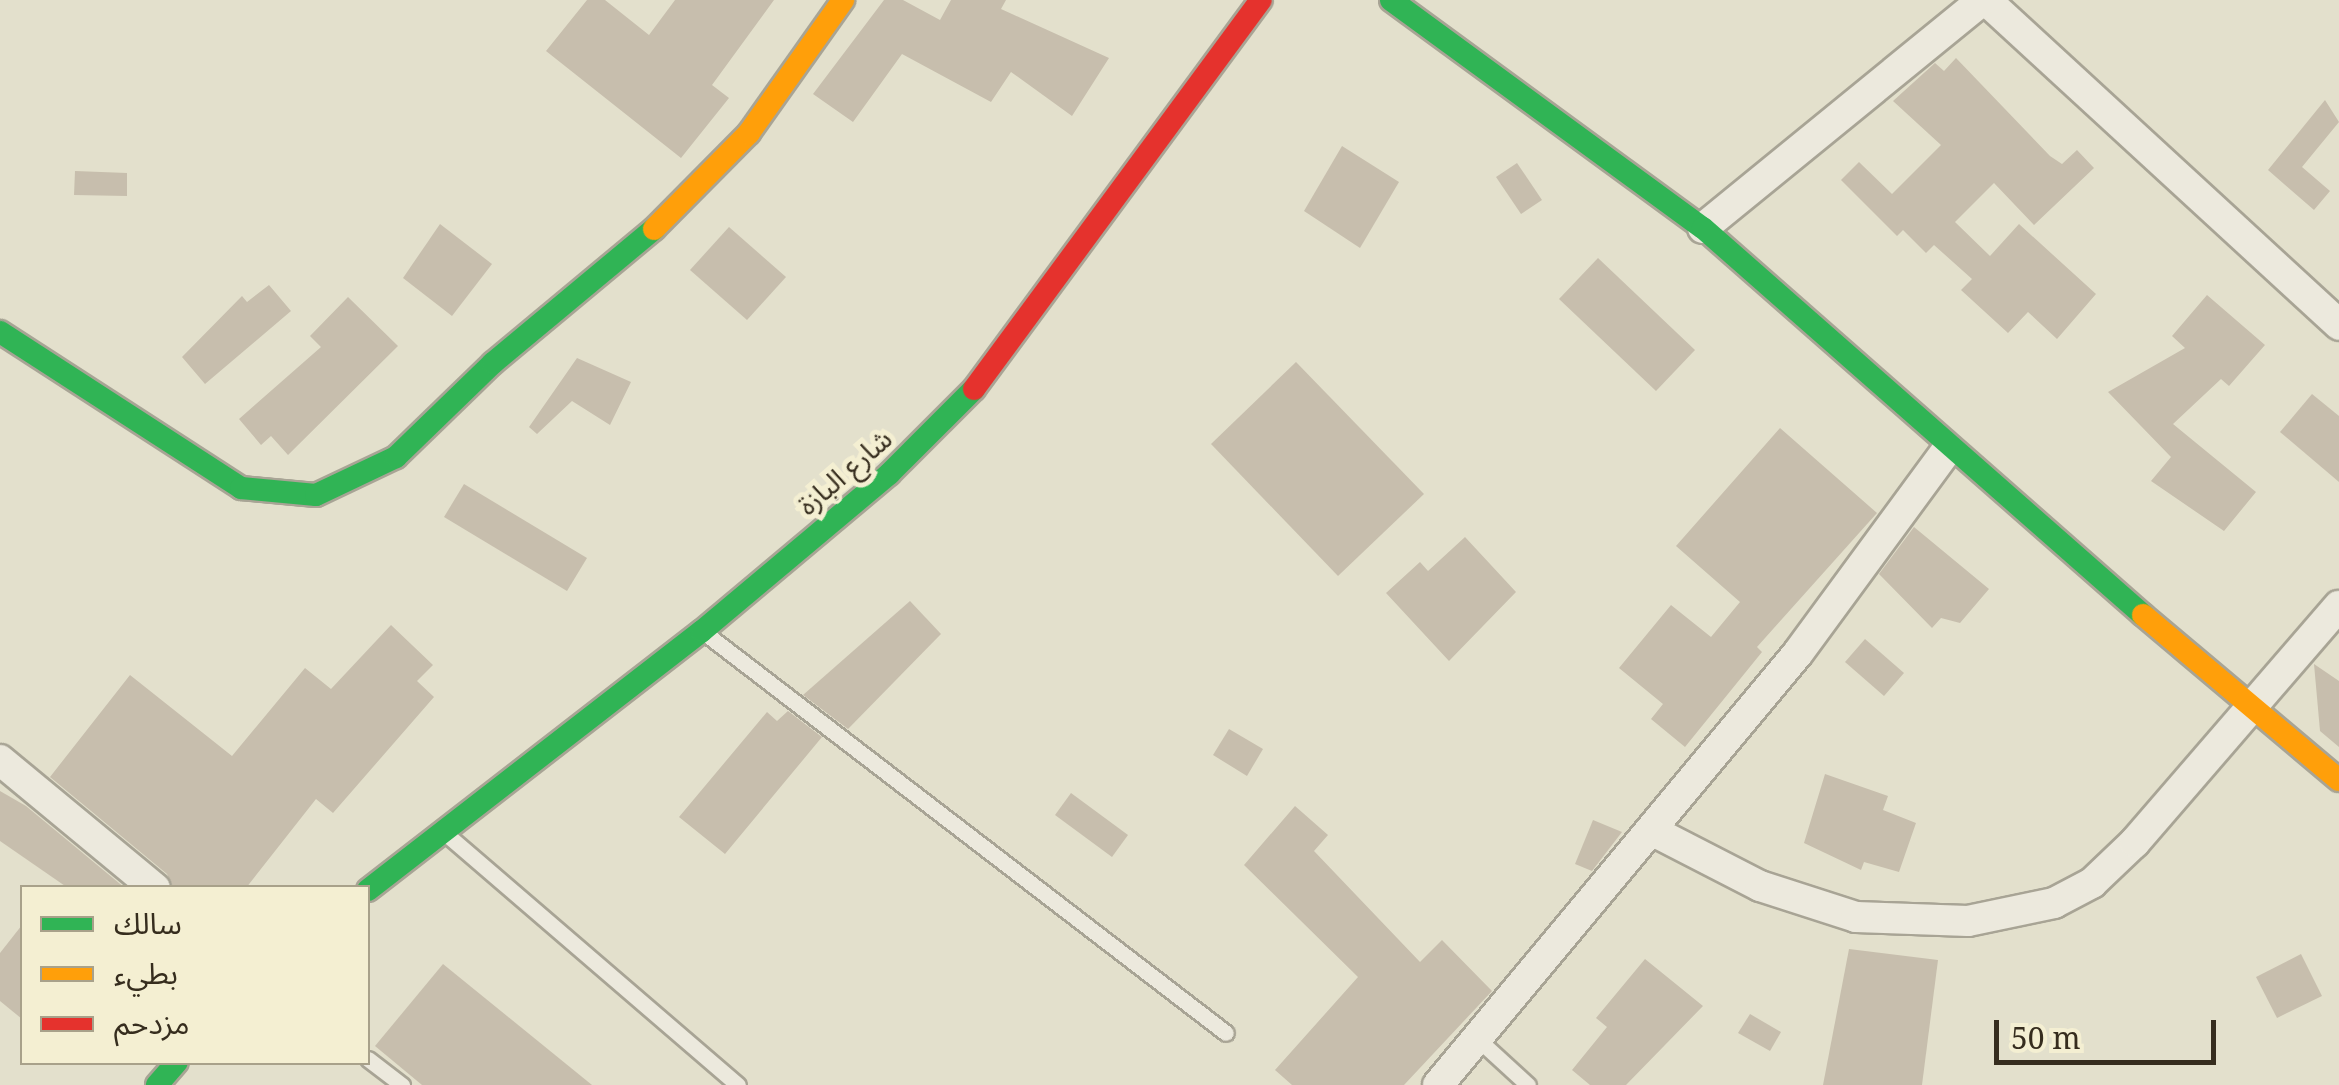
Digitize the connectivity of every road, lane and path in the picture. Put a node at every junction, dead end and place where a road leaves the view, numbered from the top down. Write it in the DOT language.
graph roads {
  1 [pos="842,0"];
  2 [pos="1262,0"];
  3 [pos="1391,0"];
  4 [pos="1984,0"];
  5 [pos="1702,228"];
  6 [pos="2339,324"];
  7 [pos="0,332"];
  8 [pos="1947,450"];
  9 [pos="2339,606"];
  10 [pos="702,632"];
  11 [pos="2255,706"];
  12 [pos="0,760"];
  13 [pos="2339,780"];
  14 [pos="1651,830"];
  15 [pos="443,832"];
  16 [pos="151,885"];
  17 [pos="370,888"];
  18 [pos="1226,1033"];
  19 [pos="1480,1041"];
  20 [pos="370,1060"];
  21 [pos="175,1065"];
  22 [pos="158,1085"];
  23 [pos="402,1085"];
  24 [pos="738,1085"];
  25 [pos="1438,1085"];
  26 [pos="1528,1085"];
  1 -- 7 [label="street"];
  2 -- 10 [label="street, شارع البازة"];
  3 -- 5 [label="street"];
  4 -- 5 [label="street"];
  4 -- 6 [label="street"];
  5 -- 8 [label="street"];
  8 -- 11 [label="street"];
  8 -- 14 [label="street"];
  9 -- 11 [label="street"];
  10 -- 15 [label="street, شارع البازة"];
  10 -- 18 [label="lane"];
  11 -- 13 [label="street"];
  11 -- 14 [label="street"];
  12 -- 16 [label="street"];
  14 -- 19 [label="street"];
  15 -- 17 [label="street, شارع البازة"];
  15 -- 24 [label="lane"];
  19 -- 25 [label="street"];
  19 -- 26 [label="lane"];
  20 -- 23 [label="lane"];
  21 -- 22 [label="street"];
}
